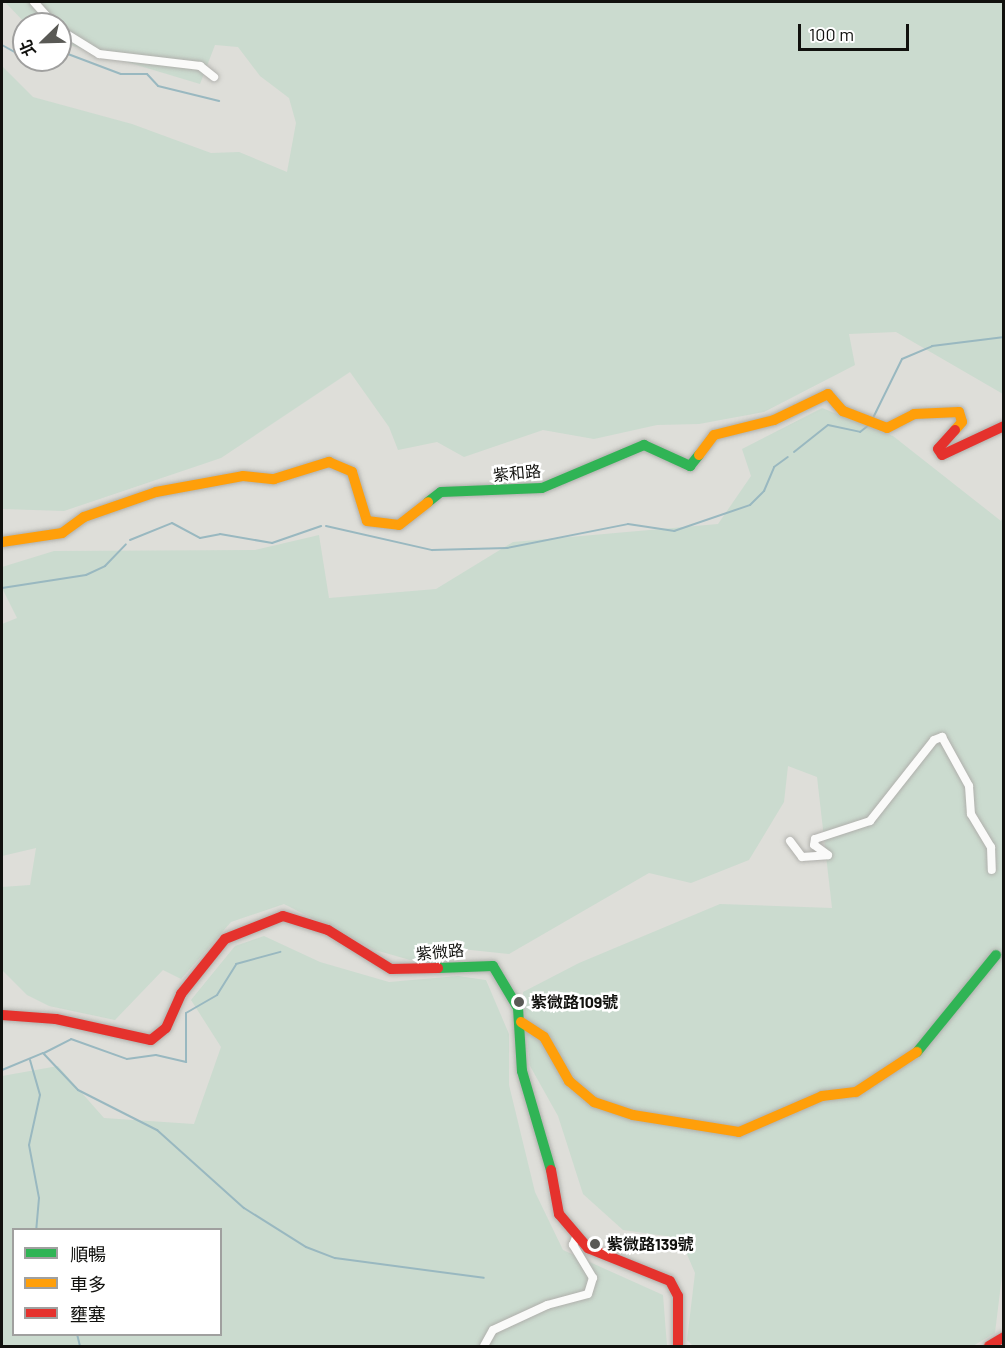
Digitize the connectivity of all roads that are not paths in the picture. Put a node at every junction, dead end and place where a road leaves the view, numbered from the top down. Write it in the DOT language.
graph roads {
  1 [pos="72,37"];
  2 [pos="214,77"];
  3 [pos="1004,426"];
  4 [pos="2,542"];
  5 [pos="790,842"];
  6 [pos="992,870"];
  7 [pos="996,956"];
  8 [pos="2,1015"];
  9 [pos="521,1022"];
  10 [pos="576,1237"];
  11 [pos="1004,1337"];
  12 [pos="484,1347"];
  13 [pos="678,1347"];
  14 [pos="989,1347"];
  1 -- 2 [label="street"];
  3 -- 4 [label="street, 紫和路"];
  5 -- 6 [label="street"];
  7 -- 9 [label="street"];
  8 -- 9 [label="street, 紫微路"];
  9 -- 10 [label="street, 紫微路"];
  10 -- 12 [label="street"];
  10 -- 13 [label="street, 紫微路"];
  11 -- 14 [label="street"];
}
